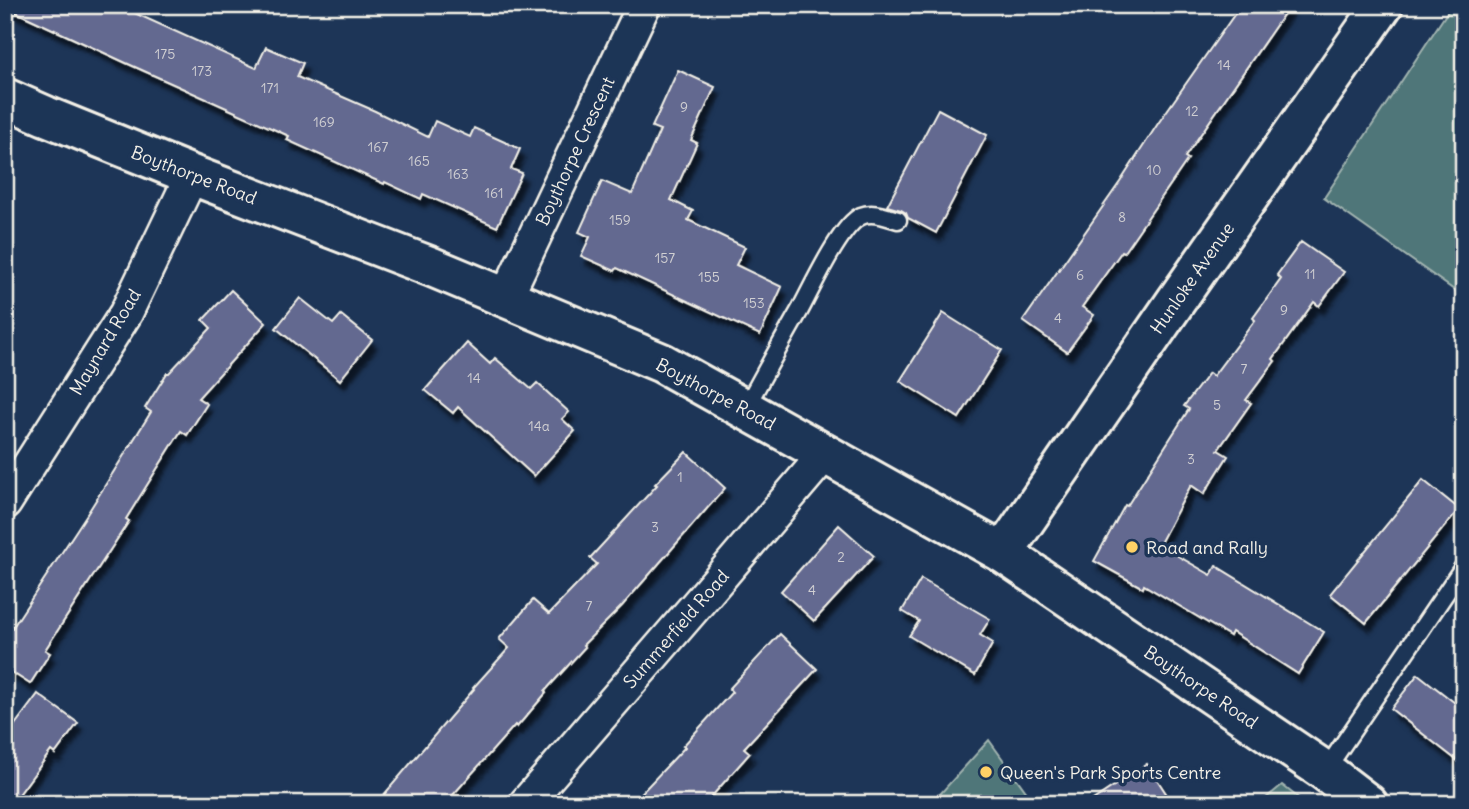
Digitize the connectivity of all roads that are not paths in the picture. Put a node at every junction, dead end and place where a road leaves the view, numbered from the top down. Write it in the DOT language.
graph roads {
  1 [pos="644,5"];
  2 [pos="1383,5"];
  3 [pos="5,98"];
  4 [pos="192,175"];
  5 [pos="898,220"];
  6 [pos="506,297"];
  7 [pos="745,409"];
  8 [pos="825,453"];
  9 [pos="5,503"];
  10 [pos="1003,553"];
  11 [pos="1464,566"];
  12 [pos="1325,771"];
  13 [pos="525,804"];
  14 [pos="1368,804"];
  1 -- 6 [label="street, Boythorpe Crescent"];
  2 -- 10 [label="street, Hunloke Avenue"];
  3 -- 4 [label="street, Boythorpe Road"];
  4 -- 6 [label="street, Boythorpe Road"];
  4 -- 9 [label="street, Maynard Road"];
  5 -- 7 [label="lane"];
  6 -- 7 [label="street, Boythorpe Road"];
  7 -- 8 [label="street, Boythorpe Road"];
  8 -- 10 [label="street, Boythorpe Road"];
  8 -- 13 [label="street, Summerfield Road"];
  10 -- 12 [label="street, Boythorpe Road"];
  11 -- 12 [label="lane"];
  12 -- 14 [label="street, Boythorpe Road"];
}
